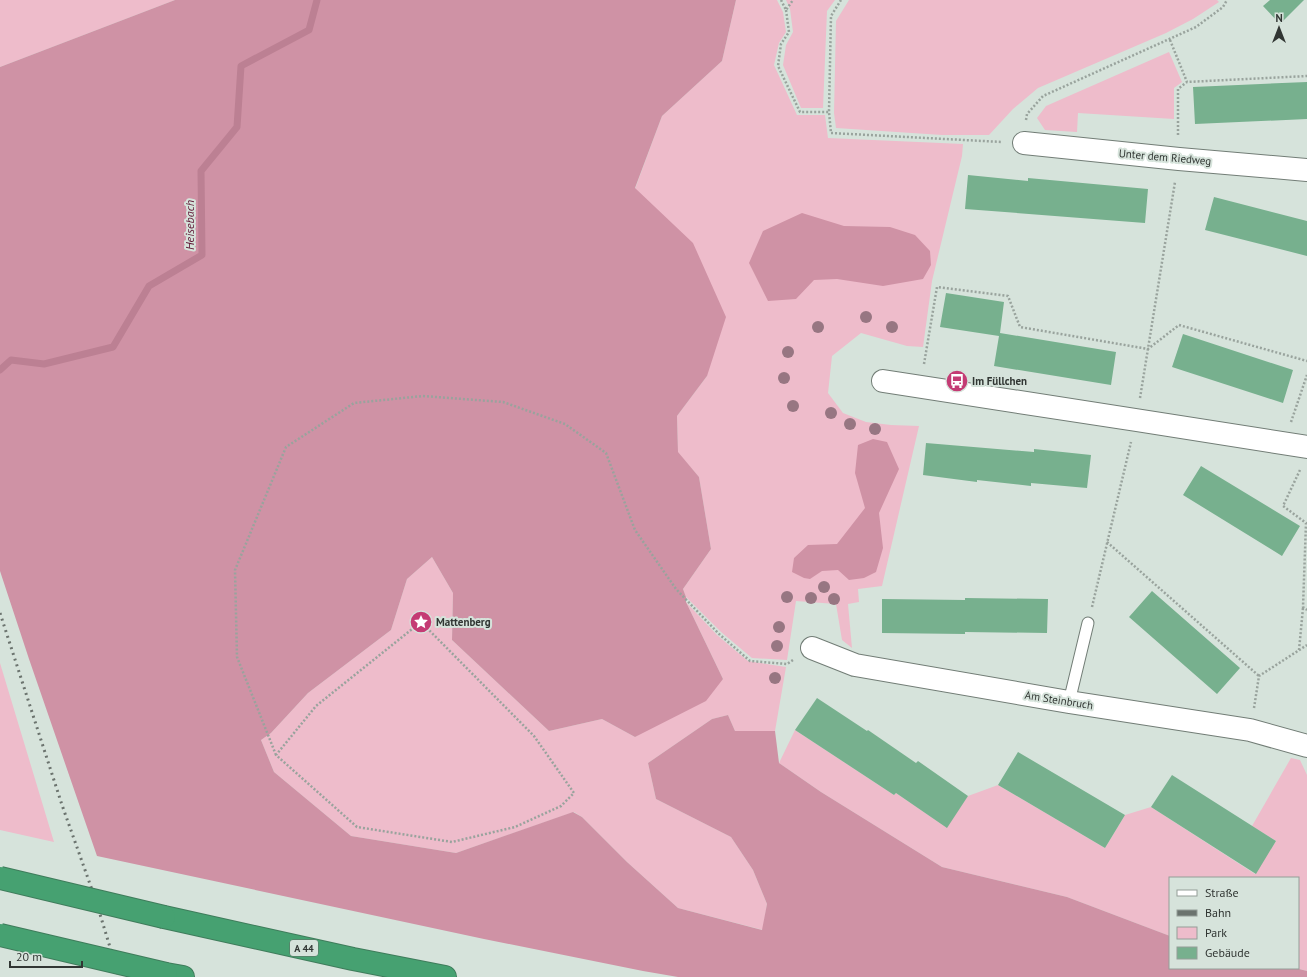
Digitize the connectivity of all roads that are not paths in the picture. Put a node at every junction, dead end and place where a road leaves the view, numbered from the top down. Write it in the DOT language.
graph roads {
  1 [pos="1024,144"];
  2 [pos="1307,170"];
  3 [pos="883,381"];
  4 [pos="1305,456"];
  5 [pos="1088,623"];
  6 [pos="812,648"];
  7 [pos="1069,702"];
  8 [pos="1307,746"];
  9 [pos="0,878"];
  10 [pos="0,935"];
  11 [pos="174,975"];
  12 [pos="444,977"];
  1 -- 2 [label="street, Unter dem Riedweg"];
  3 -- 4 [label="street"];
  5 -- 7 [label="lane"];
  6 -- 7 [label="street, Am Steinbruch"];
  7 -- 8 [label="street, Am Steinbruch"];
  9 -- 12 [label="highway, A 44, bridge"];
  10 -- 11 [label="highway, bridge"];
}
